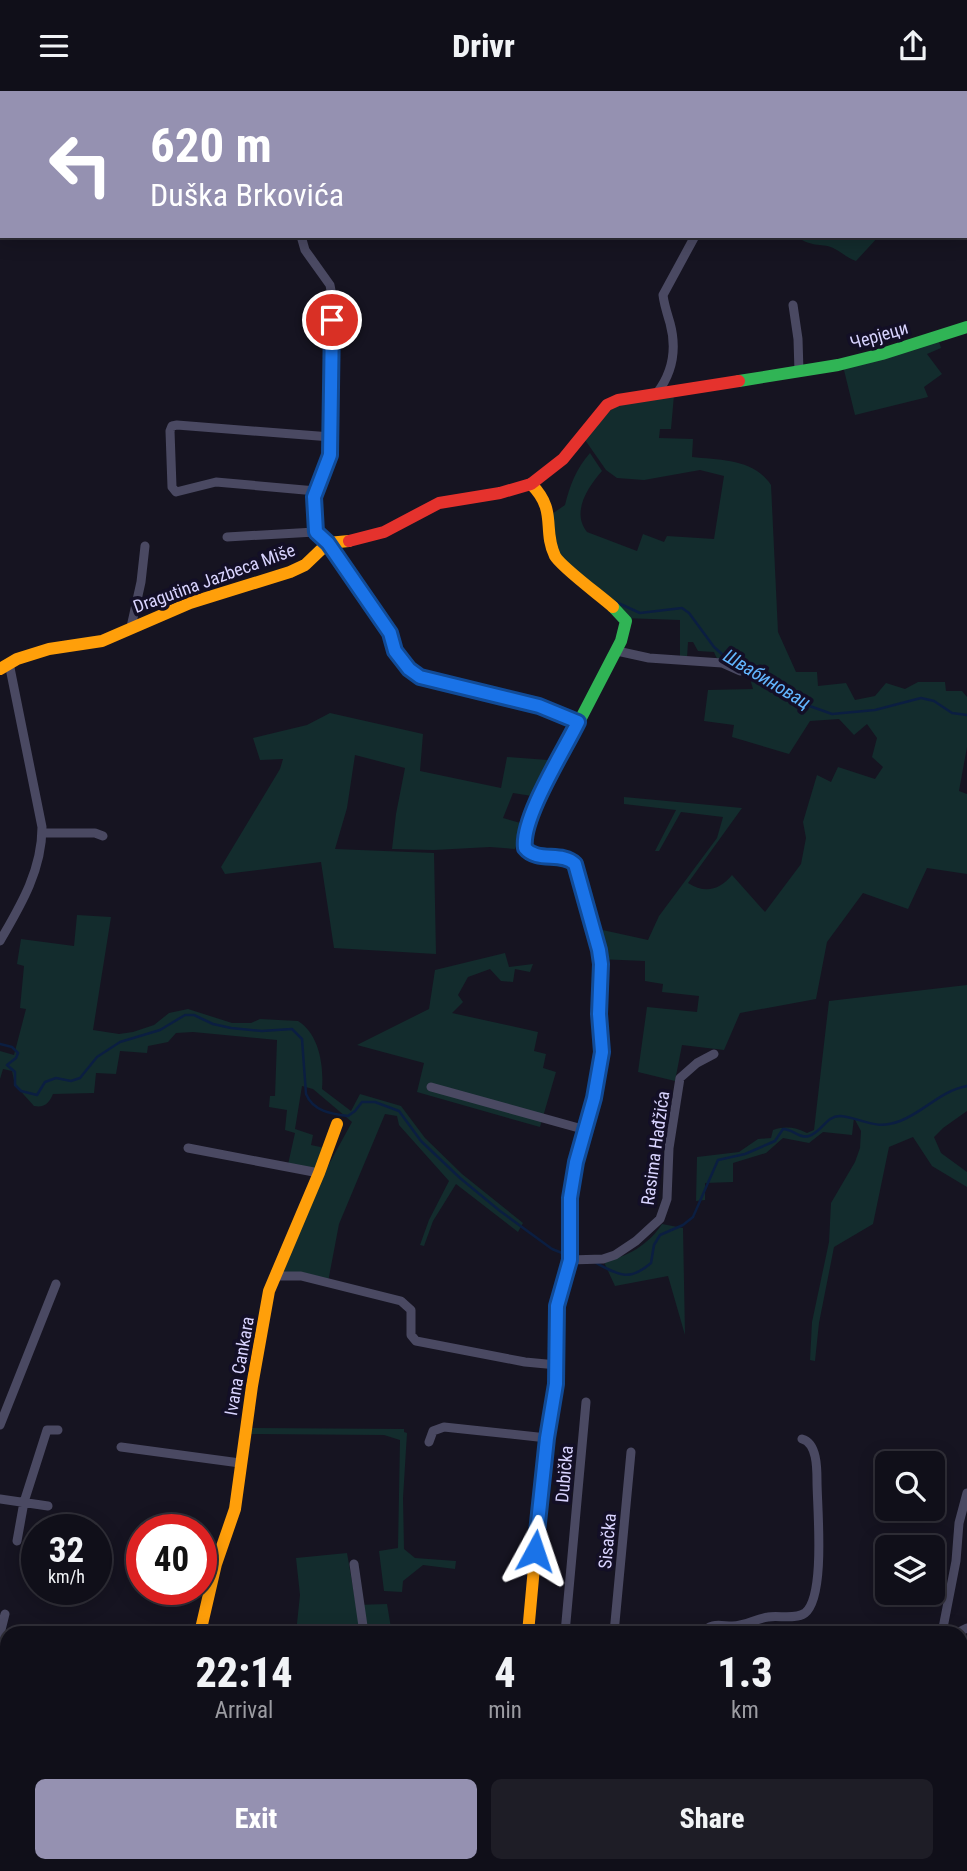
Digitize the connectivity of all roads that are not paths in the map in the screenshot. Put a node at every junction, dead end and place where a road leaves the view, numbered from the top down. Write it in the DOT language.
graph roads {
  1 [pos="302,238"];
  2 [pos="694,238"];
  3 [pos="793,306"];
  4 [pos="967,327"];
  5 [pos="799,372"];
  6 [pos="656,393"];
  7 [pos="331,437"];
  8 [pos="531,484"];
  9 [pos="316,491"];
  10 [pos="316,532"];
  11 [pos="227,537"];
  12 [pos="328,543"];
  13 [pos="145,546"];
  14 [pos="131,627"];
  15 [pos="617,651"];
  16 [pos="4,666"];
  17 [pos="740,671"];
  18 [pos="578,722"];
  19 [pos="42,833"];
  20 [pos="103,836"];
  21 [pos="0,941"];
  22 [pos="714,1054"];
  23 [pos="431,1087"];
  24 [pos="337,1124"];
  25 [pos="586,1130"];
  26 [pos="188,1148"];
  27 [pos="319,1173"];
  28 [pos="577,1257"];
  29 [pos="275,1276"];
  30 [pos="56,1285"];
  31 [pos="557,1365"];
  32 [pos="586,1402"];
  33 [pos="0,1425"];
  34 [pos="58,1430"];
  35 [pos="547,1438"];
  36 [pos="802,1439"];
  37 [pos="429,1442"];
  38 [pos="121,1447"];
  39 [pos="631,1452"];
  40 [pos="240,1463"];
  41 [pos="967,1493"];
  42 [pos="0,1499"];
  43 [pos="24,1502"];
  44 [pos="48,1506"];
  45 [pos="17,1541"];
  46 [pos="354,1564"];
  47 [pos="5,1614"];
  48 [pos="2,1626"];
  49 [pos="202,1626"];
  50 [pos="363,1626"];
  51 [pos="529,1626"];
  52 [pos="566,1626"];
  53 [pos="615,1626"];
  54 [pos="710,1626"];
  55 [pos="741,1626"];
  56 [pos="741,1626"];
  57 [pos="944,1626"];
  1 -- 7 [label="street, Dragutina Jazbeca Miše"];
  2 -- 6 [label="street"];
  3 -- 5 [label="street"];
  4 -- 5 [label="street, Черјеци"];
  5 -- 6 [label="street, Черјеци"];
  6 -- 8 [label="street, Черјеци"];
  7 -- 9 [label="street, Dragutina Jazbeca Miše"];
  7 -- 9 [label="street"];
  8 -- 12 [label="street"];
  8 -- 15 [label="street"];
  9 -- 10 [label="street, Dragutina Jazbeca Miše"];
  10 -- 11 [label="street, Dragutina Jazbeca Miše"];
  10 -- 12 [label="street, Dragutina Jazbeca Miše"];
  12 -- 14 [label="street, Dragutina Jazbeca Miše"];
  12 -- 18 [label="street"];
  13 -- 14 [label="street, Dragutina Jazbeca Miše"];
  14 -- 16 [label="street, Dragutina Jazbeca Miše"];
  15 -- 17 [label="street"];
  15 -- 18 [label="street"];
  16 -- 19 [label="street, Dragutina Jazbeca Miše"];
  18 -- 25 [label="street"];
  19 -- 20 [label="street"];
  19 -- 21 [label="street, Dragutina Jazbeca Miše"];
  22 -- 28 [label="street, Rasima Hađžića"];
  23 -- 25 [label="street"];
  24 -- 27 [label="street, Ivana Cankara"];
  25 -- 28 [label="street"];
  26 -- 27 [label="street"];
  27 -- 29 [label="street, Ivana Cankara"];
  28 -- 31 [label="street"];
  29 -- 31 [label="street"];
  29 -- 40 [label="street, Ivana Cankara"];
  30 -- 33 [label="street"];
  31 -- 35 [label="street"];
  32 -- 52 [label="street, Dubička"];
  34 -- 43 [label="street"];
  35 -- 37 [label="street"];
  35 -- 51 [label="street"];
  36 -- 56 [label="street"];
  38 -- 40 [label="street"];
  39 -- 53 [label="street, Sisačka"];
  40 -- 49 [label="street, Ivana Cankara"];
  41 -- 57 [label="street"];
  42 -- 43 [label="street"];
  43 -- 44 [label="street"];
  43 -- 45 [label="street"];
  46 -- 50 [label="street"];
  47 -- 48 [label="street"];
  54 -- 55 [label="street"];
}
